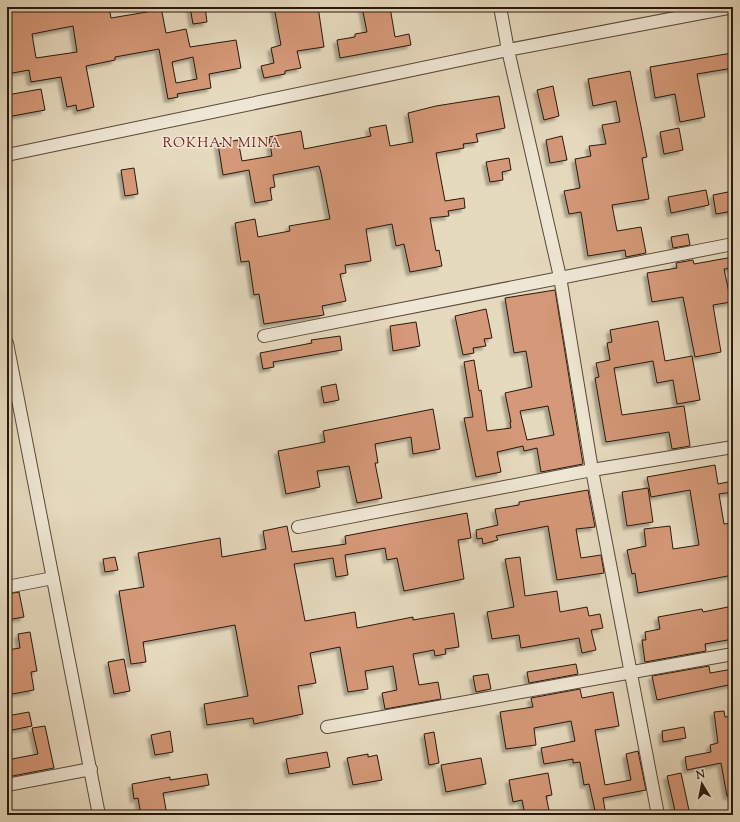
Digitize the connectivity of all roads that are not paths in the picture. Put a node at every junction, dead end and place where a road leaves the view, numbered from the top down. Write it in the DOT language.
graph roads {
  1 [pos="500,7"];
  2 [pos="733,7"];
  3 [pos="508,50"];
  4 [pos="7,155"];
  5 [pos="733,244"];
  6 [pos="560,277"];
  7 [pos="264,336"];
  8 [pos="7,343"];
  9 [pos="11,381"];
  10 [pos="733,447"];
  11 [pos="592,470"];
  12 [pos="298,527"];
  13 [pos="53,578"];
  14 [pos="7,586"];
  15 [pos="733,654"];
  16 [pos="632,673"];
  17 [pos="327,727"];
  18 [pos="91,769"];
  19 [pos="7,785"];
  20 [pos="99,815"];
  21 [pos="658,815"];
  1 -- 3 [label="street"];
  2 -- 3 [label="street"];
  3 -- 4 [label="street"];
  3 -- 6 [label="street"];
  5 -- 6 [label="street"];
  6 -- 7 [label="street"];
  6 -- 11 [label="street"];
  8 -- 9 [label="street"];
  9 -- 13 [label="street"];
  10 -- 11 [label="street"];
  11 -- 12 [label="street"];
  11 -- 16 [label="street"];
  13 -- 14 [label="street"];
  13 -- 18 [label="street"];
  15 -- 16 [label="street"];
  16 -- 17 [label="street"];
  16 -- 21 [label="street"];
  18 -- 19 [label="street"];
  18 -- 20 [label="street"];
}
